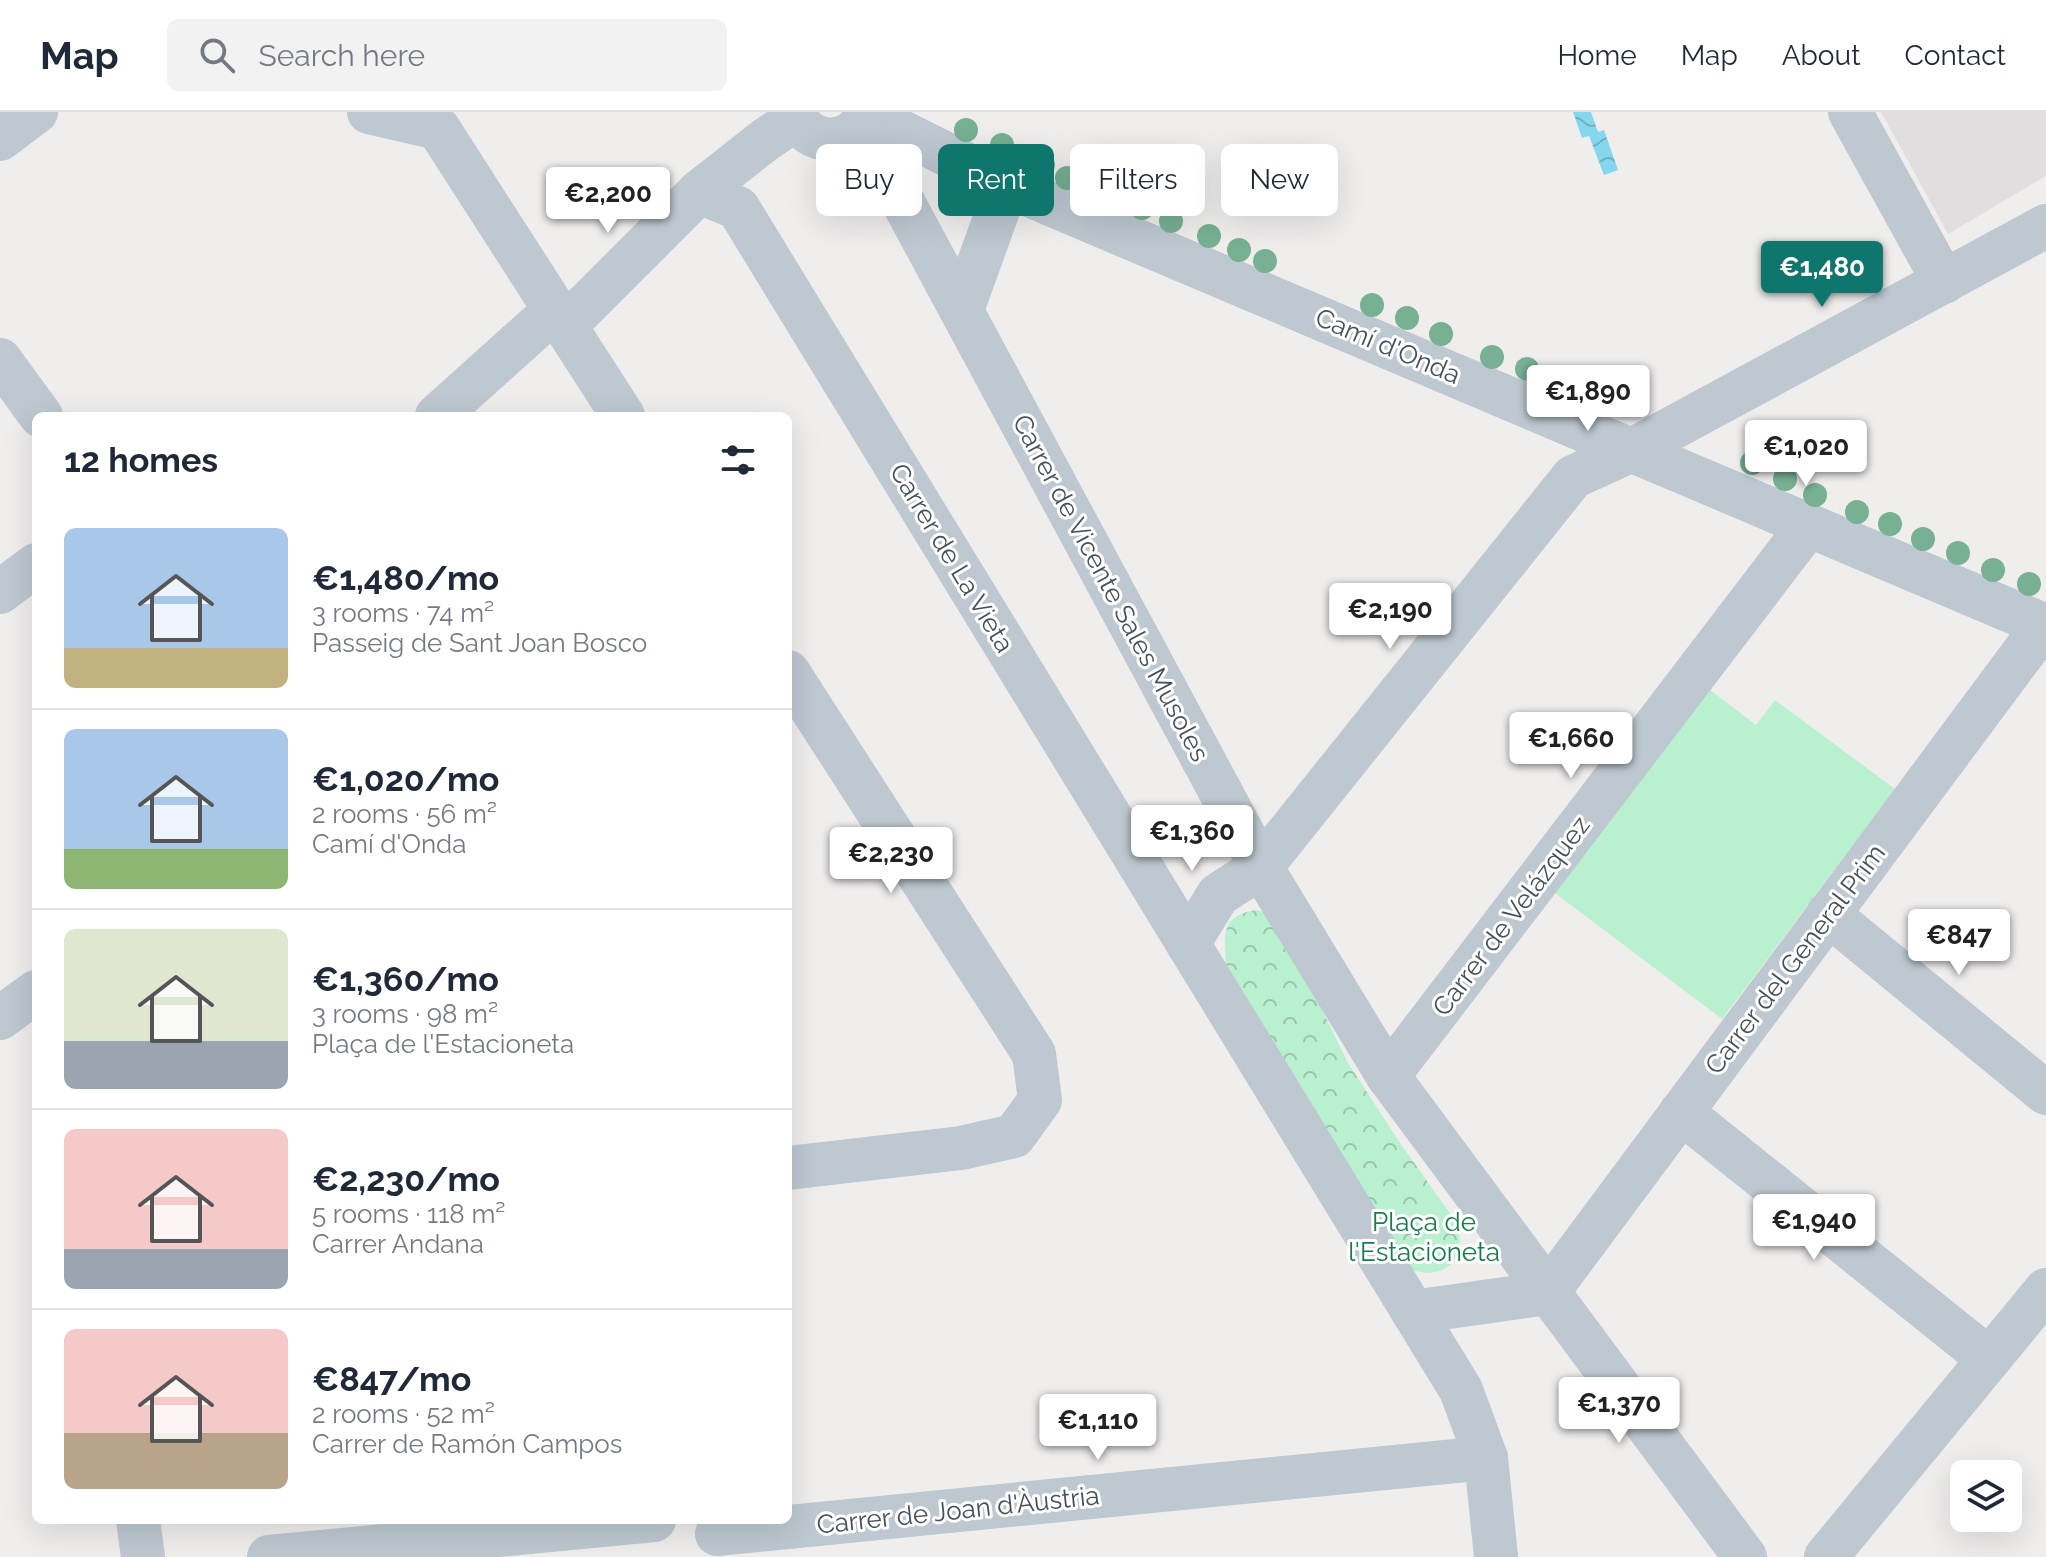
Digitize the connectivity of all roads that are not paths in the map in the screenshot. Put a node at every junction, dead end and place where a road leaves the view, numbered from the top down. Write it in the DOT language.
graph roads {
  1 [pos="36,112"];
  2 [pos="369,112"];
  3 [pos="1850,112"];
  4 [pos="864,117"];
  5 [pos="785,123"];
  6 [pos="0,139"];
  7 [pos="938,152"];
  8 [pos="719,200"];
  9 [pos="1054,205"];
  10 [pos="996,216"];
  11 [pos="2046,226"];
  12 [pos="1944,282"];
  13 [pos="962,310"];
  14 [pos="560,318"];
  15 [pos="0,360"];
  16 [pos="1542,411"];
  17 [pos="38,412"];
  18 [pos="442,412"];
  19 [pos="620,412"];
  20 [pos="1630,451"];
  21 [pos="1573,477"];
  22 [pos="1808,526"];
  23 [pos="32,568"];
  24 [pos="0,592"];
  25 [pos="2045,625"];
  26 [pos="792,678"];
  27 [pos="1261,867"];
  28 [pos="1828,914"];
  29 [pos="1188,944"];
  30 [pos="32,995"];
  31 [pos="0,1018"];
  32 [pos="1388,1076"];
  33 [pos="2046,1093"];
  34 [pos="1681,1112"];
  35 [pos="792,1168"];
  36 [pos="2046,1290"];
  37 [pos="1547,1293"];
  38 [pos="1413,1312"];
  39 [pos="1989,1359"];
  40 [pos="1486,1458"];
  41 [pos="139,1524"];
  42 [pos="629,1524"];
  43 [pos="719,1537"];
  44 [pos="492,1546"];
  45 [pos="143,1557"];
  46 [pos="269,1557"];
  47 [pos="1496,1557"];
  48 [pos="1745,1557"];
  49 [pos="1826,1557"];
  1 -- 6 [label="street"];
  2 -- 14 [label="street"];
  3 -- 12 [label="street"];
  4 -- 5 [label="street"];
  4 -- 7 [label="street, Camí d'Onda"];
  4 -- 13 [label="street, Carrer de Vicente Sales Musoles"];
  5 -- 8 [label="street"];
  8 -- 14 [label="street"];
  8 -- 29 [label="street, Carrer de La Vieta"];
  9 -- 16 [label="street, Camí d'Onda"];
  10 -- 13 [label="street"];
  11 -- 12 [label="street"];
  12 -- 20 [label="street"];
  13 -- 27 [label="street, Carrer de Vicente Sales Musoles"];
  14 -- 18 [label="street"];
  14 -- 19 [label="street"];
  15 -- 17 [label="street"];
  16 -- 20 [label="street, Camí d'Onda"];
  16 -- 21 [label="street"];
  20 -- 21 [label="street"];
  20 -- 22 [label="street, Camí d'Onda"];
  21 -- 27 [label="street"];
  22 -- 25 [label="street, Camí d'Onda"];
  22 -- 32 [label="street, Carrer de Velázquez"];
  23 -- 24 [label="street"];
  25 -- 28 [label="street, Carrer del General Prim"];
  26 -- 35 [label="street"];
  27 -- 29 [label="street"];
  27 -- 32 [label="street"];
  28 -- 33 [label="street"];
  28 -- 34 [label="street, Carrer del General Prim"];
  29 -- 38 [label="street"];
  30 -- 31 [label="street"];
  32 -- 37 [label="street"];
  34 -- 37 [label="street, Carrer del General Prim"];
  34 -- 39 [label="street"];
  36 -- 39 [label="street"];
  37 -- 38 [label="street"];
  37 -- 48 [label="street"];
  38 -- 40 [label="street"];
  39 -- 49 [label="street"];
  40 -- 43 [label="street, Carrer de Joan d'Àustria"];
  40 -- 47 [label="street"];
  41 -- 45 [label="street"];
  42 -- 44 [label="street"];
  44 -- 46 [label="street"];
}
